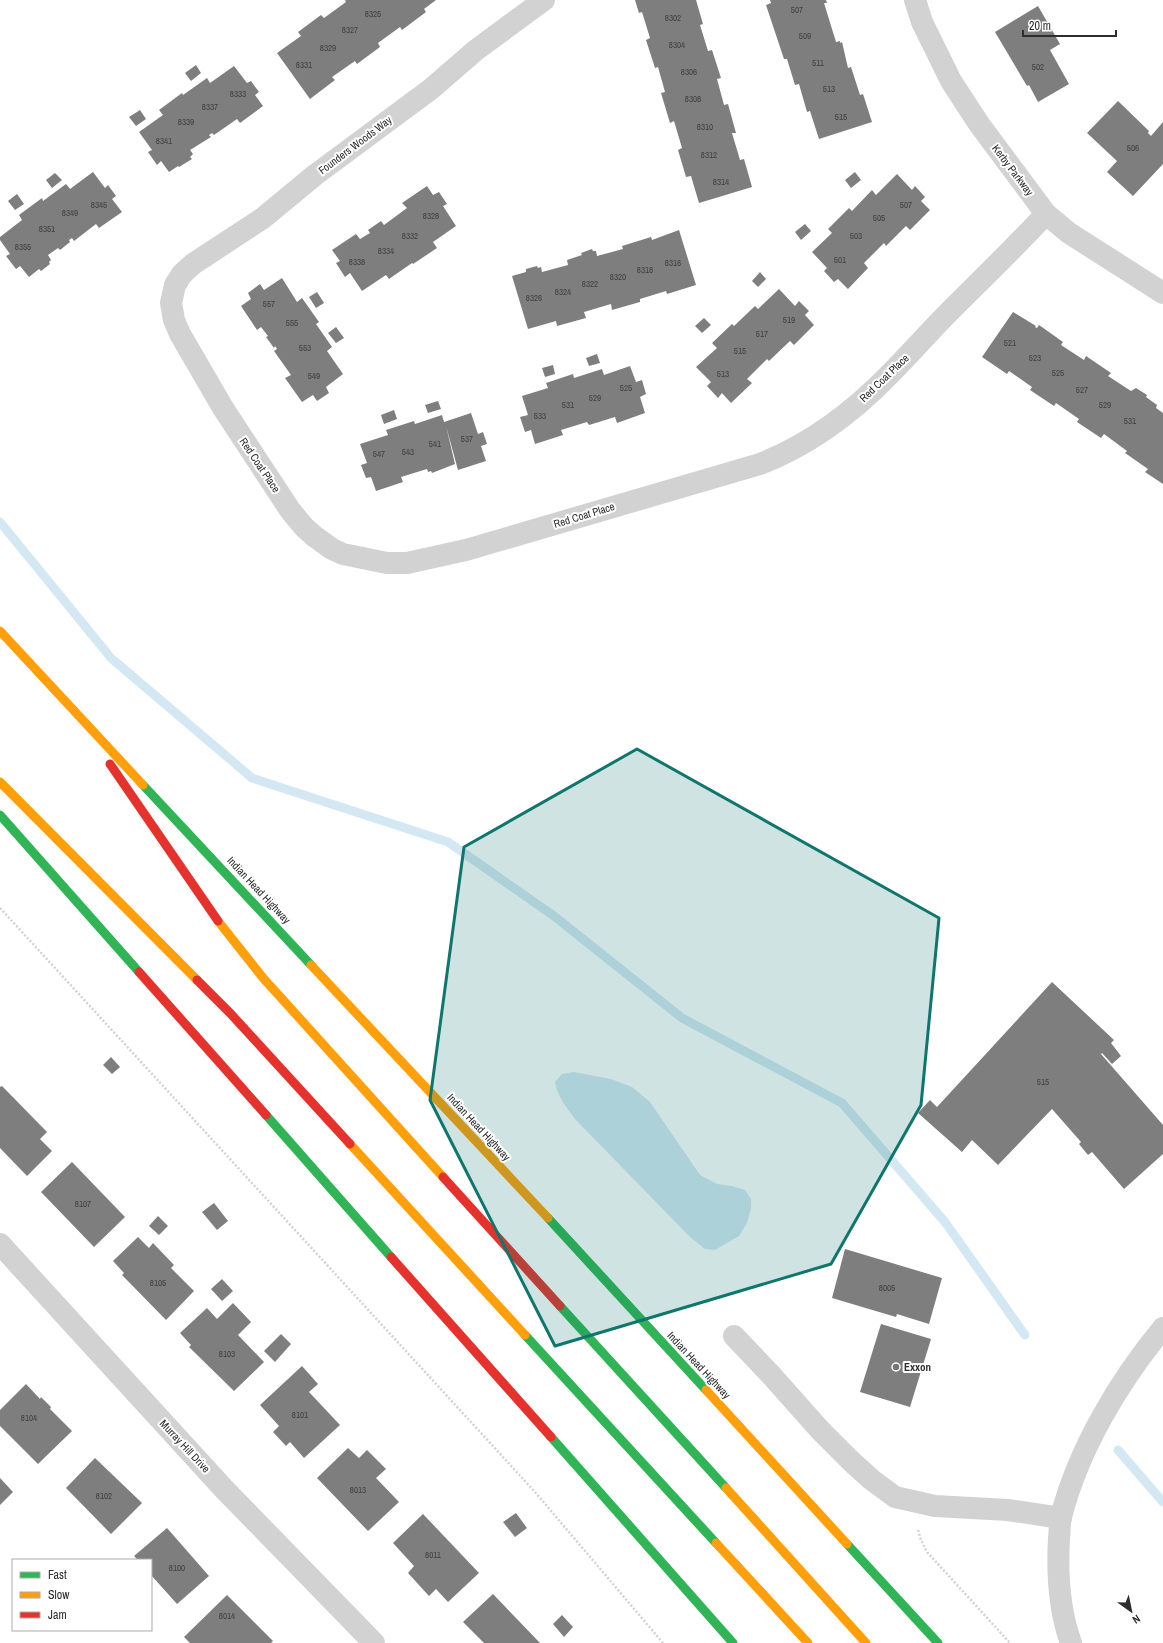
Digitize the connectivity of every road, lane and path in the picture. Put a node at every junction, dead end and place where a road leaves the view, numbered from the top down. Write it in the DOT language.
graph roads {
  1 [pos="544,0"];
  2 [pos="915,0"];
  3 [pos="1046,214"];
  4 [pos="1163,293"];
  5 [pos="172,294"];
  6 [pos="0,630"];
  7 [pos="66,701"];
  8 [pos="0,782"];
  9 [pos="0,814"];
  10 [pos="0,908"];
  11 [pos="0,1244"];
  12 [pos="1163,1328"];
  13 [pos="734,1336"];
  14 [pos="916,1502"];
  15 [pos="1061,1518"];
  16 [pos="374,1643"];
  17 [pos="663,1643"];
  18 [pos="733,1643"];
  19 [pos="808,1643"];
  20 [pos="866,1643"];
  21 [pos="938,1643"];
  22 [pos="1010,1643"];
  23 [pos="1071,1643"];
  1 -- 5 [label="street, Founders Woods Way"];
  2 -- 3 [label="street, Kerby Parkway"];
  3 -- 4 [label="street, Kerby Parkway"];
  3 -- 5 [label="street, Red Coat Place"];
  6 -- 7 [label="highway, Indian Head Highway"];
  7 -- 20 [label="highway"];
  7 -- 21 [label="highway, Indian Head Highway"];
  8 -- 19 [label="highway"];
  9 -- 18 [label="highway"];
  10 -- 17 [label="path"];
  11 -- 16 [label="street, Murray Hill Drive"];
  12 -- 15 [label="street"];
  13 -- 14 [label="street"];
  14 -- 15 [label="street"];
  14 -- 22 [label="path"];
  15 -- 23 [label="street"];
}
